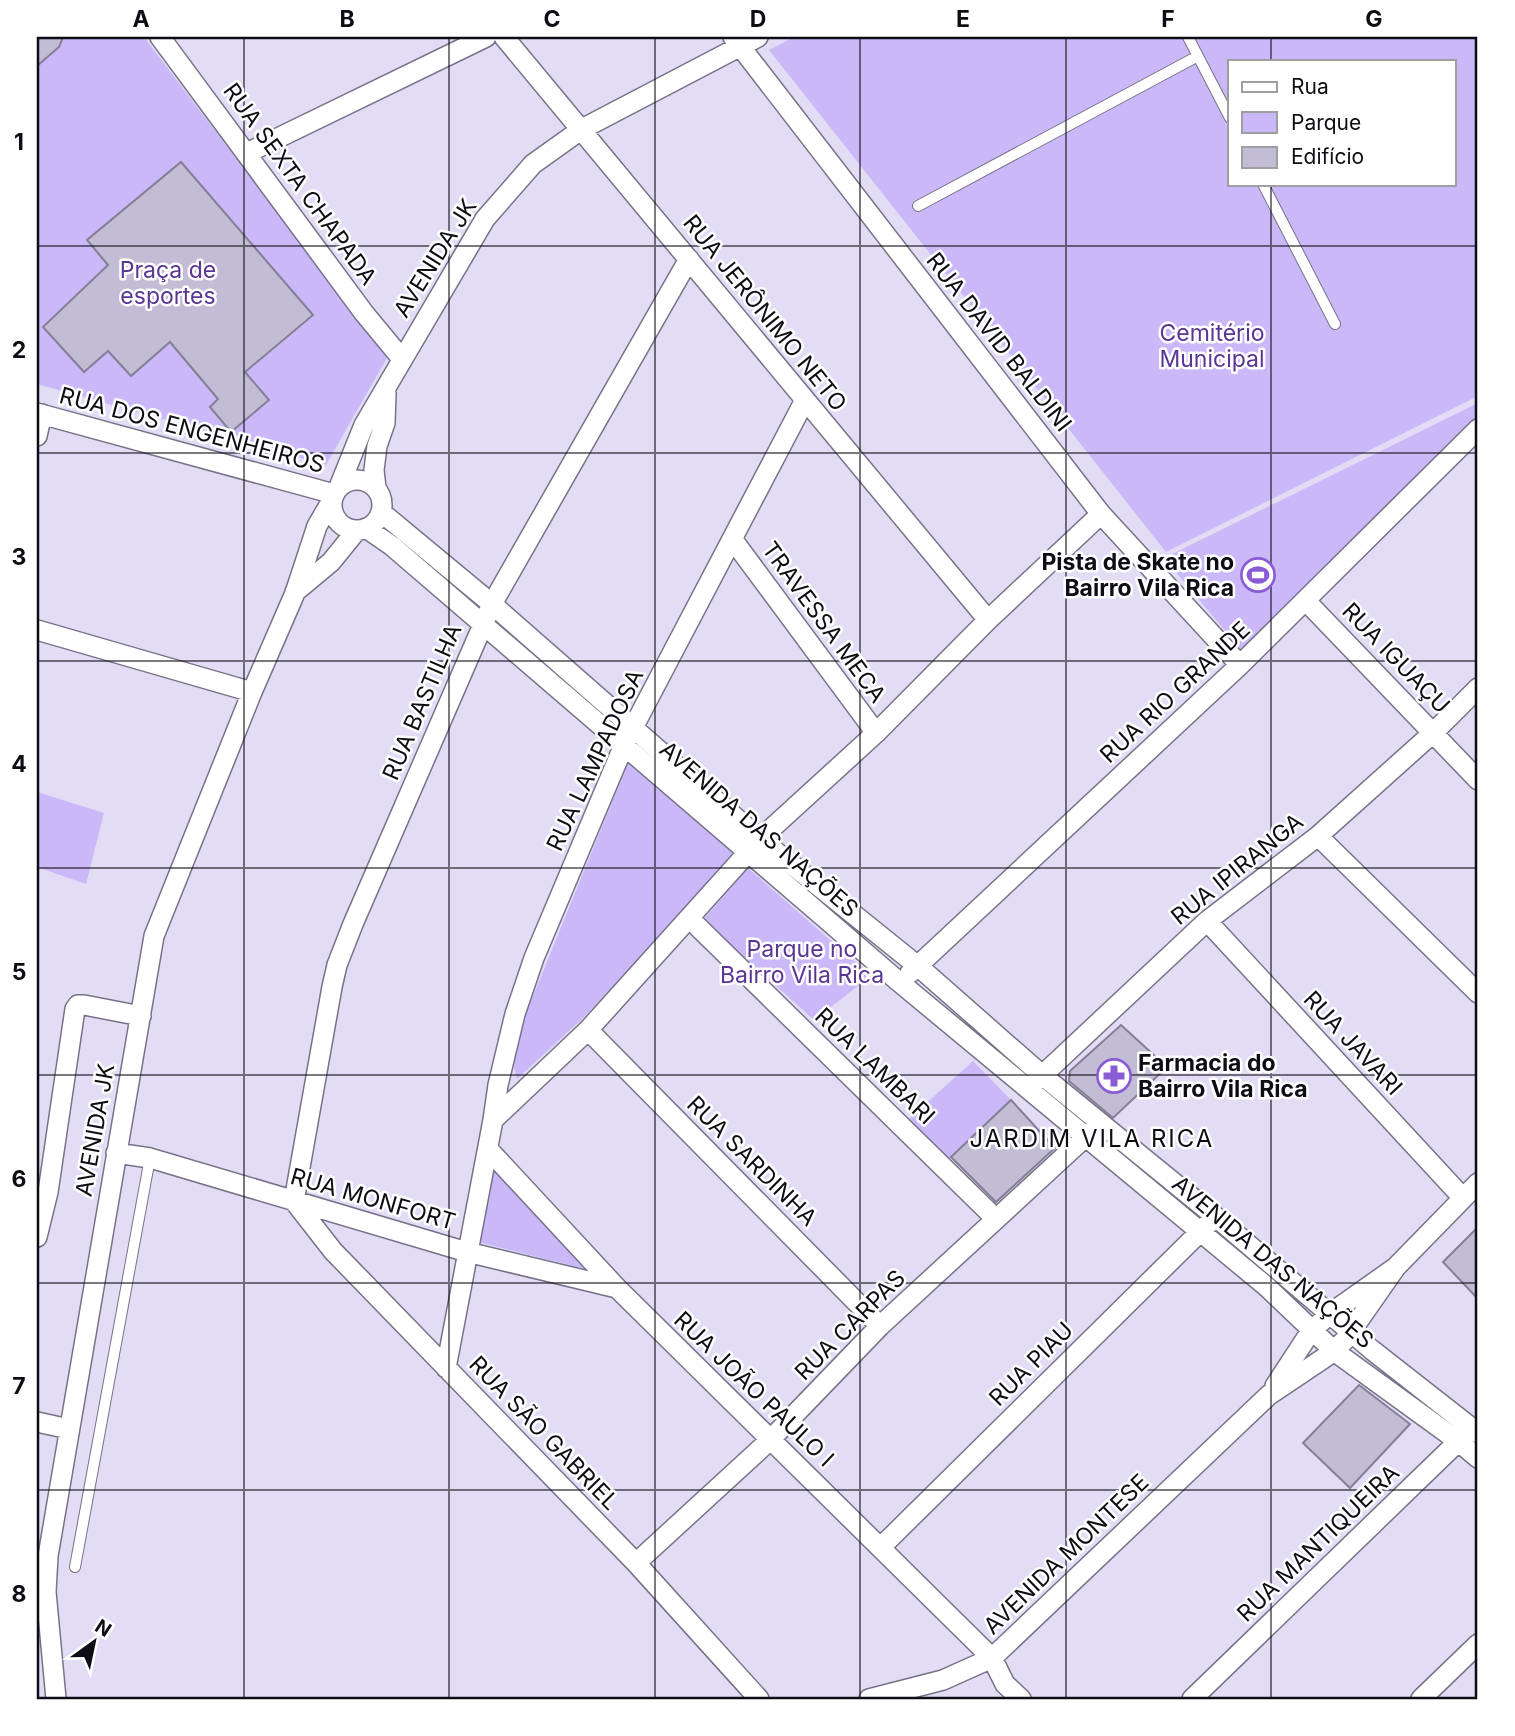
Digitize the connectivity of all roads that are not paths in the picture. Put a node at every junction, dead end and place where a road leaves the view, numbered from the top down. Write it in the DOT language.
graph roads {
  1 [pos="160,37"];
  2 [pos="486,37"];
  3 [pos="504,37"];
  4 [pos="758,37"];
  5 [pos="1188,37"];
  6 [pos="737,42"];
  7 [pos="1198,56"];
  8 [pos="1228,114"];
  9 [pos="582,130"];
  10 [pos="247,153"];
  11 [pos="1264,186"];
  12 [pos="918,206"];
  13 [pos="689,259"];
  14 [pos="1335,324"];
  15 [pos="402,359"];
  16 [pos="386,392"];
  17 [pos="805,400"];
  18 [pos="39,413"];
  19 [pos="1478,429"];
  20 [pos="37,436"];
  21 [pos="376,488"];
  22 [pos="335,494"];
  23 [pos="381,512"];
  24 [pos="1101,514"];
  25 [pos="361,529"];
  26 [pos="733,540"];
  27 [pos="295,593"];
  28 [pos="1306,601"];
  29 [pos="492,604"];
  30 [pos="988,620"];
  31 [pos="482,624"];
  32 [pos="37,630"];
  33 [pos="1240,665"];
  34 [pos="1478,688"];
  35 [pos="252,692"];
  36 [pos="876,733"];
  37 [pos="1434,733"];
  38 [pos="628,737"];
  39 [pos="1478,780"];
  40 [pos="1318,836"];
  41 [pos="754,846"];
  42 [pos="690,919"];
  43 [pos="1207,921"];
  44 [pos="919,967"];
  45 [pos="898,981"];
  46 [pos="1478,993"];
  47 [pos="141,1016"];
  48 [pos="588,1030"];
  49 [pos="1043,1076"];
  50 [pos="1027,1090"];
  51 [pos="493,1120"];
  52 [pos="1100,1124"];
  53 [pos="1085,1138"];
  54 [pos="488,1149"];
  55 [pos="116,1153"];
  56 [pos="150,1158"];
  57 [pos="1478,1183"];
  58 [pos="1463,1198"];
  59 [pos="294,1201"];
  60 [pos="1216,1217"];
  61 [pos="996,1219"];
  62 [pos="1200,1231"];
  63 [pos="37,1237"];
  64 [pos="467,1252"];
  65 [pos="1396,1267"];
  66 [pos="617,1288"];
  67 [pos="1331,1313"];
  68 [pos="880,1326"];
  69 [pos="1311,1331"];
  70 [pos="1353,1332"];
  71 [pos="1334,1351"];
  72 [pos="446,1368"];
  73 [pos="1269,1395"];
  74 [pos="37,1422"];
  75 [pos="69,1429"];
  76 [pos="1472,1431"];
  77 [pos="770,1440"];
  78 [pos="1478,1458"];
  79 [pos="881,1547"];
  80 [pos="636,1563"];
  81 [pos="75,1567"];
  82 [pos="1478,1644"];
  83 [pos="44,1648"];
  84 [pos="992,1658"];
  85 [pos="1007,1691"];
  86 [pos="56,1699"];
  87 [pos="759,1699"];
  88 [pos="869,1699"];
  89 [pos="1021,1699"];
  90 [pos="1192,1699"];
  91 [pos="1421,1699"];
  1 -- 10 [label="street, RUA SEXTA CHAPADA"];
  2 -- 10 [label="street"];
  3 -- 9 [label="street, RUA JERÔNIMO NETO"];
  4 -- 6 [label="street, AVENIDA JK"];
  5 -- 7 [label="lane"];
  6 -- 9 [label="street, AVENIDA JK"];
  6 -- 24 [label="street, RUA DAVID BALDINI"];
  7 -- 8 [label="lane"];
  7 -- 12 [label="lane"];
  9 -- 13 [label="street, RUA JERÔNIMO NETO"];
  9 -- 15 [label="street, AVENIDA JK"];
  10 -- 15 [label="street, RUA SEXTA CHAPADA"];
  11 -- 14 [label="lane"];
  13 -- 17 [label="street, RUA JERÔNIMO NETO"];
  13 -- 29 [label="street, RUA BASTILHA"];
  15 -- 16 [label="street, AVENIDA JK"];
  16 -- 21 [label="street, AVENIDA JK"];
  16 -- 22 [label="street, AVENIDA JK"];
  17 -- 26 [label="street, RUA LAMPADOSA"];
  17 -- 30 [label="street, RUA JERÔNIMO NETO"];
  18 -- 20 [label="street"];
  18 -- 22 [label="street, RUA DOS ENGENHEIROS"];
  19 -- 28 [label="street, RUA RIO GRANDE"];
  21 -- 22 [label="street"];
  21 -- 23 [label="street"];
  22 -- 25 [label="street"];
  22 -- 27 [label="street, AVENIDA JK"];
  23 -- 25 [label="street"];
  23 -- 29 [label="street, AVENIDA DAS NAÇÕES"];
  24 -- 30 [label="street"];
  24 -- 33 [label="street, RUA DAVID BALDINI"];
  25 -- 27 [label="street, AVENIDA JK"];
  25 -- 31 [label="street, AVENIDA DAS NAÇÕES"];
  26 -- 36 [label="street, TRAVESSA MECA"];
  26 -- 38 [label="street, RUA LAMPADOSA"];
  27 -- 35 [label="street, AVENIDA JK"];
  28 -- 33 [label="street, RUA RIO GRANDE"];
  28 -- 37 [label="street, RUA IGUAÇU"];
  29 -- 31 [label="street, RUA BASTILHA"];
  29 -- 38 [label="street, AVENIDA DAS NAÇÕES"];
  30 -- 36 [label="street"];
  31 -- 38 [label="street, AVENIDA DAS NAÇÕES"];
  31 -- 59 [label="street, RUA BASTILHA"];
  32 -- 35 [label="street"];
  33 -- 44 [label="street, RUA RIO GRANDE"];
  34 -- 37 [label="street, RUA IPIRANGA"];
  35 -- 47 [label="street, AVENIDA JK"];
  36 -- 41 [label="street"];
  37 -- 39 [label="street, RUA IGUAÇU"];
  37 -- 40 [label="street, RUA IPIRANGA"];
  38 -- 41 [label="street, AVENIDA DAS NAÇÕES"];
  38 -- 51 [label="street, RUA LAMPADOSA"];
  40 -- 43 [label="street, RUA IPIRANGA"];
  40 -- 46 [label="street"];
  41 -- 42 [label="street"];
  41 -- 44 [label="street, AVENIDA DAS NAÇÕES"];
  41 -- 45 [label="street, AVENIDA DAS NAÇÕES"];
  42 -- 48 [label="street"];
  42 -- 61 [label="street, RUA LAMBARI"];
  43 -- 49 [label="street, RUA IPIRANGA"];
  43 -- 58 [label="street, RUA JAVARI"];
  44 -- 45 [label="street, RUA RIO GRANDE"];
  44 -- 49 [label="street, AVENIDA DAS NAÇÕES"];
  45 -- 50 [label="street, AVENIDA DAS NAÇÕES"];
  47 -- 55 [label="street, AVENIDA JK"];
  47 -- 63 [label="street"];
  48 -- 51 [label="street"];
  48 -- 68 [label="street, RUA SARDINHA"];
  49 -- 50 [label="street, RUA IPIRANGA"];
  49 -- 52 [label="street, AVENIDA DAS NAÇÕES"];
  50 -- 53 [label="street, AVENIDA DAS NAÇÕES"];
  51 -- 54 [label="street, RUA LAMPADOSA"];
  52 -- 53 [label="street, RUA CARPAS"];
  52 -- 60 [label="street, AVENIDA DAS NAÇÕES"];
  53 -- 61 [label="street, RUA CARPAS"];
  53 -- 62 [label="street, AVENIDA DAS NAÇÕES"];
  54 -- 64 [label="street, RUA LAMPADOSA"];
  54 -- 66 [label="street, RUA JOÃO PAULO I"];
  55 -- 56 [label="street, RUA MONFORT"];
  55 -- 75 [label="street, AVENIDA JK"];
  56 -- 59 [label="street, RUA MONFORT"];
  56 -- 81 [label="lane"];
  57 -- 58 [label="street, AVENIDA MONTESE"];
  58 -- 65 [label="street, AVENIDA MONTESE"];
  59 -- 64 [label="street, RUA MONFORT"];
  59 -- 72 [label="street, RUA SÃO GABRIEL"];
  60 -- 62 [label="street, RUA PIAU"];
  60 -- 67 [label="street, AVENIDA DAS NAÇÕES"];
  61 -- 68 [label="street, RUA CARPAS"];
  62 -- 69 [label="street, AVENIDA DAS NAÇÕES"];
  62 -- 79 [label="street, RUA PIAU"];
  64 -- 66 [label="street, RUA MONFORT"];
  64 -- 72 [label="street, RUA LAMPADOSA"];
  65 -- 67 [label="street, AVENIDA MONTESE"];
  65 -- 70 [label="street, AVENIDA MONTESE"];
  66 -- 77 [label="street, RUA JOÃO PAULO I"];
  67 -- 69 [label="street, AVENIDA MONTESE"];
  67 -- 70 [label="street, AVENIDA DAS NAÇÕES"];
  68 -- 77 [label="street, RUA CARPAS"];
  69 -- 71 [label="street, AVENIDA DAS NAÇÕES"];
  69 -- 73 [label="street, AVENIDA MONTESE"];
  70 -- 71 [label="street, AVENIDA MONTESE"];
  70 -- 76 [label="street, AVENIDA DAS NAÇÕES"];
  71 -- 73 [label="street, AVENIDA MONTESE"];
  71 -- 76 [label="street, AVENIDA DAS NAÇÕES"];
  72 -- 80 [label="street, RUA SÃO GABRIEL"];
  73 -- 84 [label="street, AVENIDA MONTESE"];
  74 -- 75 [label="street"];
  75 -- 83 [label="street, AVENIDA JK"];
  76 -- 78 [label="street, AVENIDA DAS NAÇÕES"];
  76 -- 90 [label="street, RUA MANTIQUEIRA"];
  77 -- 79 [label="street, RUA JOÃO PAULO I"];
  77 -- 80 [label="street, RUA CARPAS"];
  79 -- 84 [label="street, RUA JOÃO PAULO I"];
  80 -- 87 [label="street, RUA SÃO GABRIEL"];
  82 -- 91 [label="street"];
  83 -- 86 [label="street, AVENIDA JK"];
  84 -- 85 [label="street, RUA JOÃO PAULO I"];
  84 -- 88 [label="street, AVENIDA MONTESE"];
  85 -- 89 [label="street"];
}
